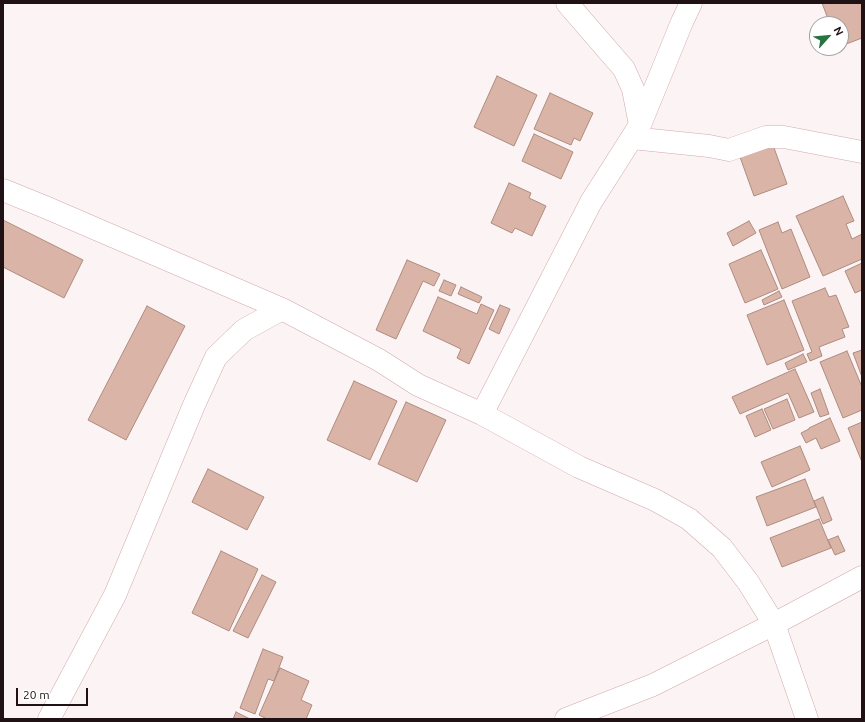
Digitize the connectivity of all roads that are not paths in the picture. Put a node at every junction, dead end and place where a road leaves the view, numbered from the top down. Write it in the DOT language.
graph roads {
  1 [pos="568,3"];
  2 [pos="691,3"];
  3 [pos="636,132"];
  4 [pos="862,152"];
  5 [pos="3,190"];
  6 [pos="282,310"];
  7 [pos="482,414"];
  8 [pos="862,578"];
  9 [pos="774,624"];
  10 [pos="48,719"];
  11 [pos="566,719"];
  12 [pos="807,719"];
  1 -- 3 [label="street"];
  2 -- 3 [label="street"];
  3 -- 4 [label="street"];
  3 -- 7 [label="street"];
  5 -- 6 [label="street"];
  6 -- 7 [label="street"];
  6 -- 10 [label="street"];
  7 -- 9 [label="street"];
  8 -- 9 [label="street"];
  9 -- 11 [label="street"];
  9 -- 12 [label="street"];
}
